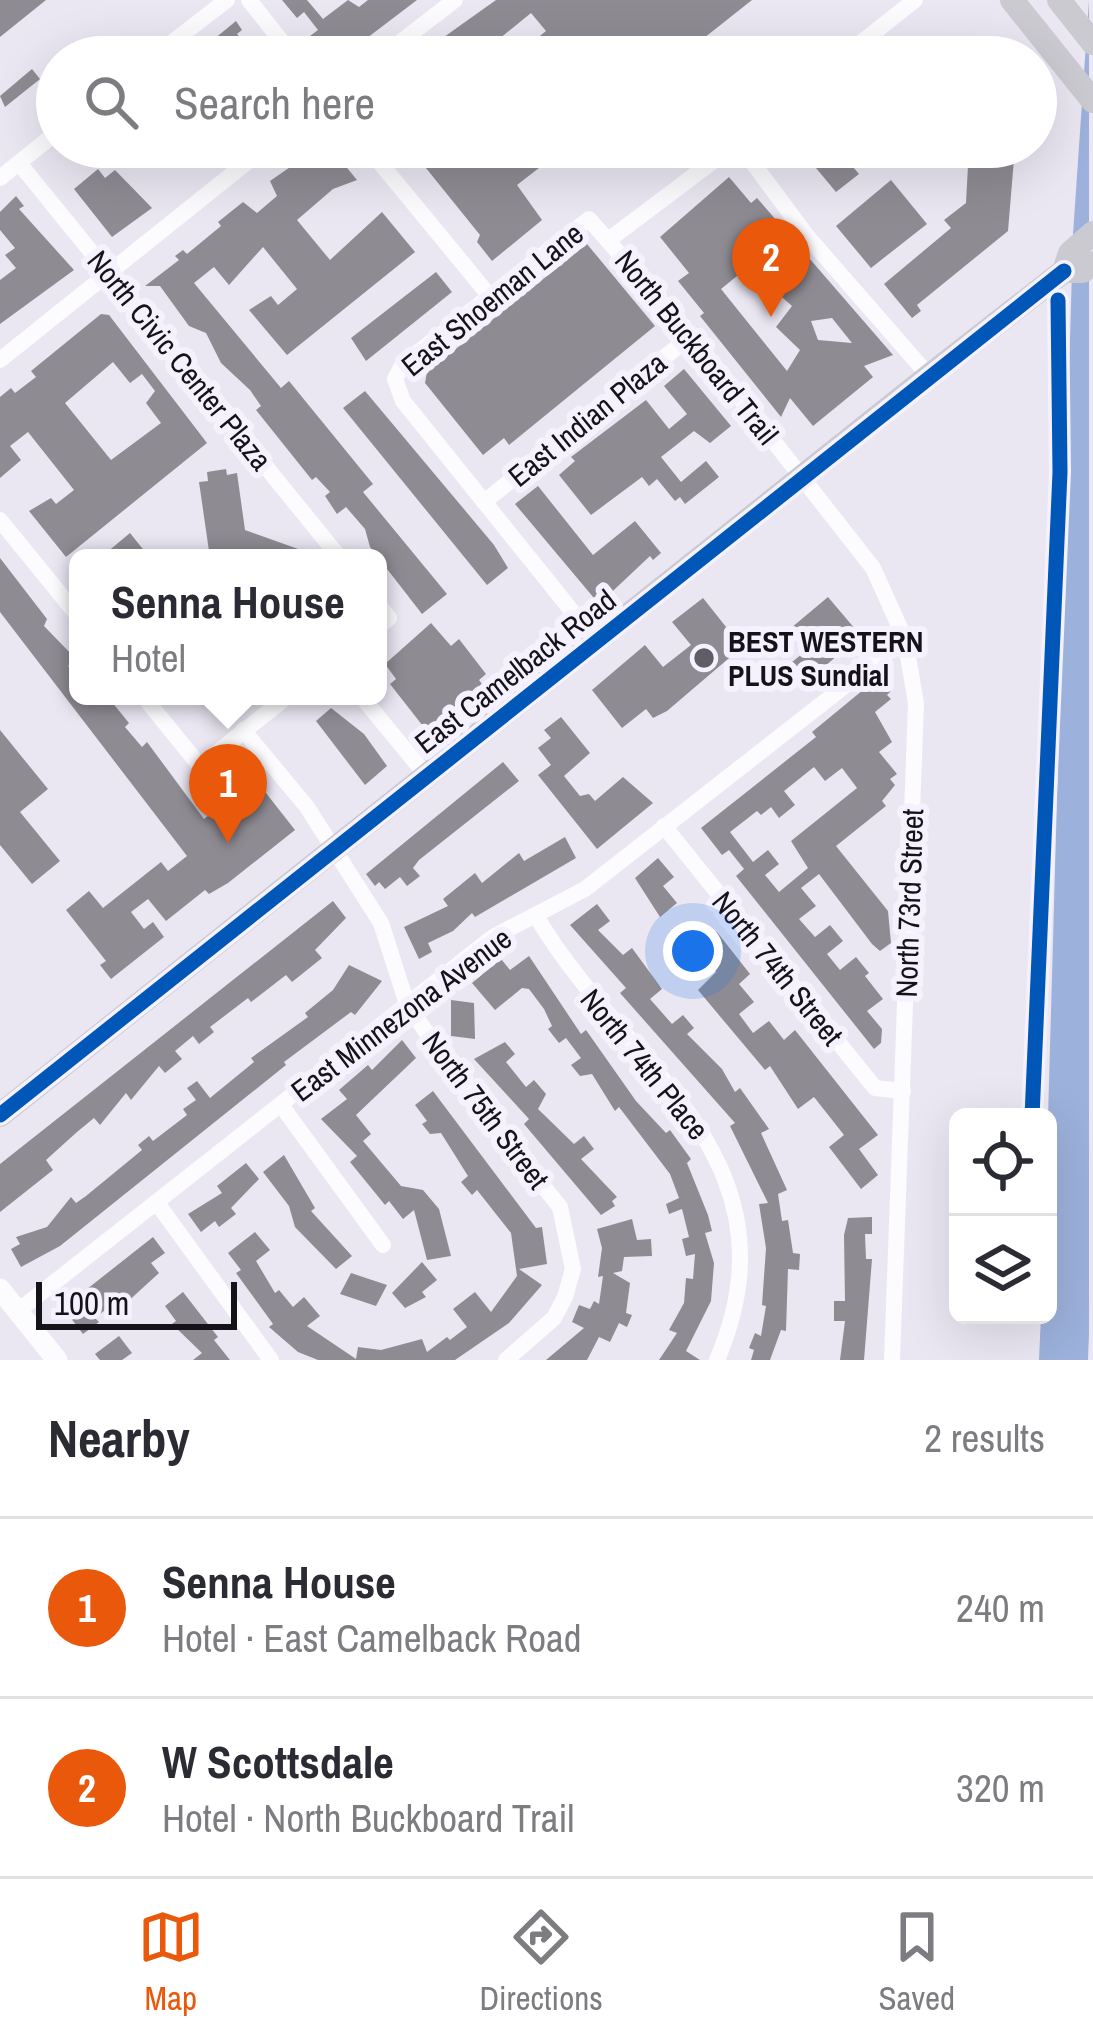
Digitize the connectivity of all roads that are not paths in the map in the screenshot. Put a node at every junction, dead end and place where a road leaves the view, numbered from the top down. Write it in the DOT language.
graph roads {
  1 [pos="226,0"];
  2 [pos="249,0"];
  3 [pos="455,0"];
  4 [pos="915,0"];
  5 [pos="1012,0"];
  6 [pos="1059,3"];
  7 [pos="180,36"];
  8 [pos="277,36"];
  9 [pos="408,36"];
  10 [pos="870,36"];
  11 [pos="1041,36"];
  12 [pos="1090,38"];
  13 [pos="1057,56"];
  14 [pos="1089,96"];
  15 [pos="36,149"];
  16 [pos="19,163"];
  17 [pos="240,168"];
  18 [pos="384,168"];
  19 [pos="707,168"];
  20 [pos="753,168"];
  21 [pos="0,178"];
  22 [pos="590,219"];
  23 [pos="1093,233"];
  24 [pos="610,238"];
  25 [pos="1093,263"];
  26 [pos="1064,272"];
  27 [pos="110,273"];
  28 [pos="488,293"];
  29 [pos="691,336"];
  30 [pos="0,360"];
  31 [pos="928,376"];
  32 [pos="802,478"];
  33 [pos="484,502"];
  34 [pos="0,520"];
  35 [pos="333,549"];
  36 [pos="69,605"];
  37 [pos="905,639"];
  38 [pos="596,641"];
  39 [pos="150,705"];
  40 [pos="276,705"];
  41 [pos="369,705"];
  42 [pos="243,730"];
  43 [pos="426,775"];
  44 [pos="664,826"];
  45 [pos="332,849"];
  46 [pos="536,916"];
  47 [pos="406,1004"];
  48 [pos="903,1091"];
  49 [pos="281,1105"];
  50 [pos="0,1115"];
  51 [pos="157,1203"];
  52 [pos="382,1245"];
  53 [pos="0,1289"];
  54 [pos="18,1311"];
  55 [pos="57,1360"];
  56 [pos="271,1360"];
  57 [pos="506,1360"];
  58 [pos="717,1360"];
  59 [pos="892,1360"];
  1 -- 7 [label="street"];
  2 -- 8 [label="street"];
  3 -- 9 [label="street"];
  4 -- 10 [label="street"];
  5 -- 11 [label="main road"];
  6 -- 12 [label="main road"];
  13 -- 14 [label="main road"];
  15 -- 16 [label="street"];
  16 -- 21 [label="street"];
  16 -- 27 [label="street, North Civic Center Plaza"];
  17 -- 27 [label="street"];
  18 -- 28 [label="street"];
  19 -- 24 [label="street, East Shoeman Lane"];
  20 -- 31 [label="street"];
  22 -- 24 [label="street, North Buckboard Trail"];
  22 -- 28 [label="street, East Shoeman Lane"];
  23 -- 26 [label="main road, East Camelback Road"];
  24 -- 29 [label="street, North Buckboard Trail"];
  25 -- 26 [label="main road, East Camelback Road"];
  26 -- 31 [label="main road, East Camelback Road"];
  27 -- 30 [label="street"];
  27 -- 35 [label="street, North Civic Center Plaza"];
  28 -- 33 [label="street, East Shoeman Lane"];
  29 -- 32 [label="street, North Buckboard Trail"];
  29 -- 33 [label="street, East Indian Plaza"];
  31 -- 32 [label="main road, East Camelback Road"];
  32 -- 37 [label="street, North 73rd Street"];
  32 -- 38 [label="main road, East Camelback Road"];
  33 -- 38 [label="street"];
  34 -- 36 [label="street"];
  37 -- 44 [label="street, East Minnezona Avenue"];
  37 -- 48 [label="street, North 73rd Street"];
  38 -- 43 [label="main road, East Camelback Road"];
  39 -- 42 [label="street"];
  40 -- 42 [label="street"];
  41 -- 43 [label="street"];
  42 -- 45 [label="street, North 75th Street"];
  43 -- 45 [label="main road, East Camelback Road"];
  44 -- 46 [label="street, East Minnezona Avenue"];
  44 -- 48 [label="street, North 74th Street"];
  45 -- 47 [label="street, North 75th Street"];
  45 -- 50 [label="main road, East Camelback Road"];
  46 -- 47 [label="street, East Minnezona Avenue"];
  46 -- 58 [label="street, North 74th Place"];
  47 -- 49 [label="street, East Minnezona Avenue"];
  47 -- 57 [label="street, North 75th Street"];
  48 -- 59 [label="street, North 73rd Street"];
  49 -- 51 [label="street, East Minnezona Avenue"];
  49 -- 52 [label="street"];
  51 -- 54 [label="street, East Minnezona Avenue"];
  51 -- 56 [label="street"];
  53 -- 54 [label="street"];
  54 -- 55 [label="street"];
}
